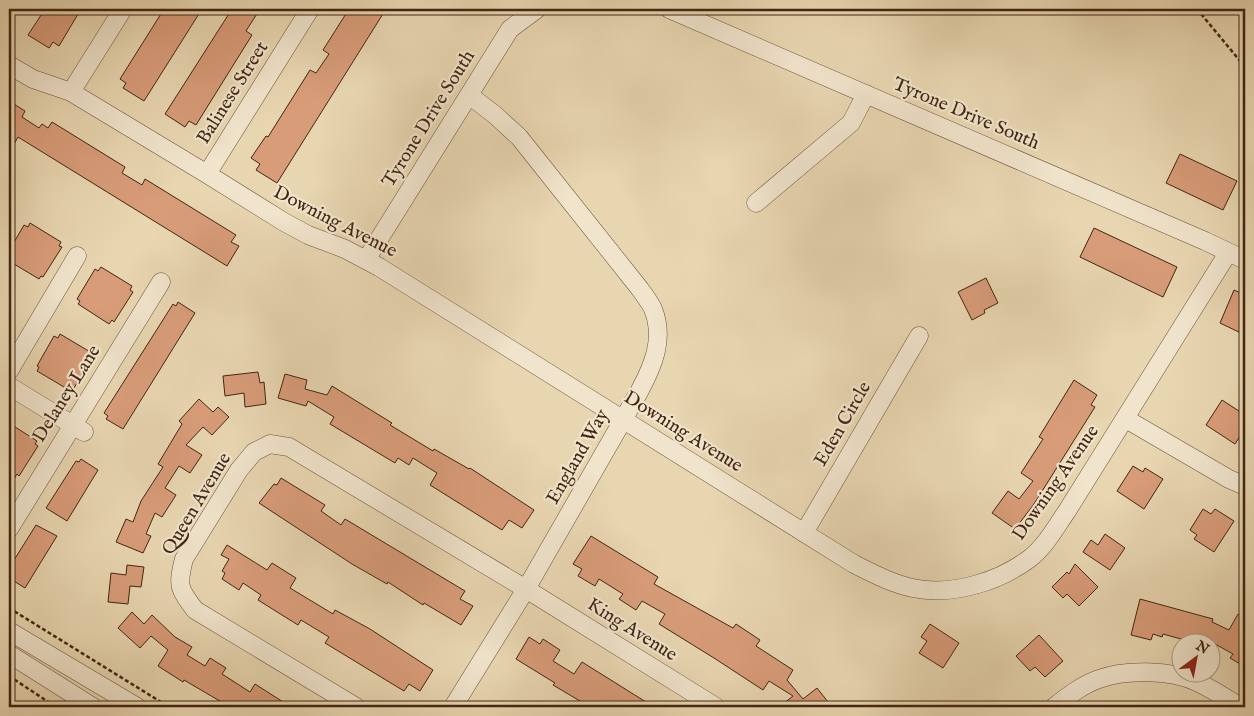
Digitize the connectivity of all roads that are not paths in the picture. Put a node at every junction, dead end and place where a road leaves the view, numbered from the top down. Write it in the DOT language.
graph roads {
  1 [pos="123,9"];
  2 [pos="310,9"];
  3 [pos="537,9"];
  4 [pos="669,9"];
  5 [pos="9,65"];
  6 [pos="71,92"];
  7 [pos="866,94"];
  8 [pos="469,95"];
  9 [pos="207,174"];
  10 [pos="756,203"];
  11 [pos="1228,253"];
  12 [pos="77,256"];
  13 [pos="366,260"];
  14 [pos="1245,260"];
  15 [pos="161,282"];
  16 [pos="919,336"];
  17 [pos="9,372"];
  18 [pos="9,386"];
  19 [pos="1126,419"];
  20 [pos="624,420"];
  21 [pos="78,428"];
  22 [pos="1245,486"];
  23 [pos="9,529"];
  24 [pos="804,533"];
  25 [pos="526,589"];
  26 [pos="9,631"];
  27 [pos="9,654"];
  28 [pos="93,707"];
  29 [pos="137,707"];
  30 [pos="356,707"];
  31 [pos="453,707"];
  32 [pos="716,707"];
  33 [pos="1054,707"];
  34 [pos="1240,707"];
  1 -- 6 [label="street"];
  2 -- 9 [label="street, Balinese Street"];
  3 -- 8 [label="street, Tyrone Drive South"];
  4 -- 7 [label="street, Tyrone Drive South"];
  5 -- 6 [label="street, Downing Avenue"];
  6 -- 9 [label="street, Downing Avenue"];
  7 -- 10 [label="street"];
  7 -- 11 [label="street, Tyrone Drive South"];
  8 -- 13 [label="street, Tyrone Drive South"];
  8 -- 20 [label="street, England Way"];
  9 -- 13 [label="street, Downing Avenue"];
  11 -- 14 [label="street, Tyrone Drive South"];
  11 -- 19 [label="street, Downing Avenue"];
  12 -- 17 [label="street"];
  13 -- 20 [label="street, Downing Avenue"];
  15 -- 21 [label="street, Delaney Lane"];
  16 -- 24 [label="street, Eden Circle"];
  18 -- 21 [label="street"];
  19 -- 22 [label="street"];
  19 -- 24 [label="street, Downing Avenue"];
  20 -- 24 [label="street, Downing Avenue"];
  20 -- 25 [label="street, England Way"];
  21 -- 23 [label="street, Delaney Lane"];
  25 -- 30 [label="street, Queen Avenue"];
  25 -- 31 [label="street, England Way"];
  25 -- 32 [label="street, King Avenue"];
  26 -- 29 [label="street"];
  27 -- 28 [label="street"];
  33 -- 34 [label="street"];
}
